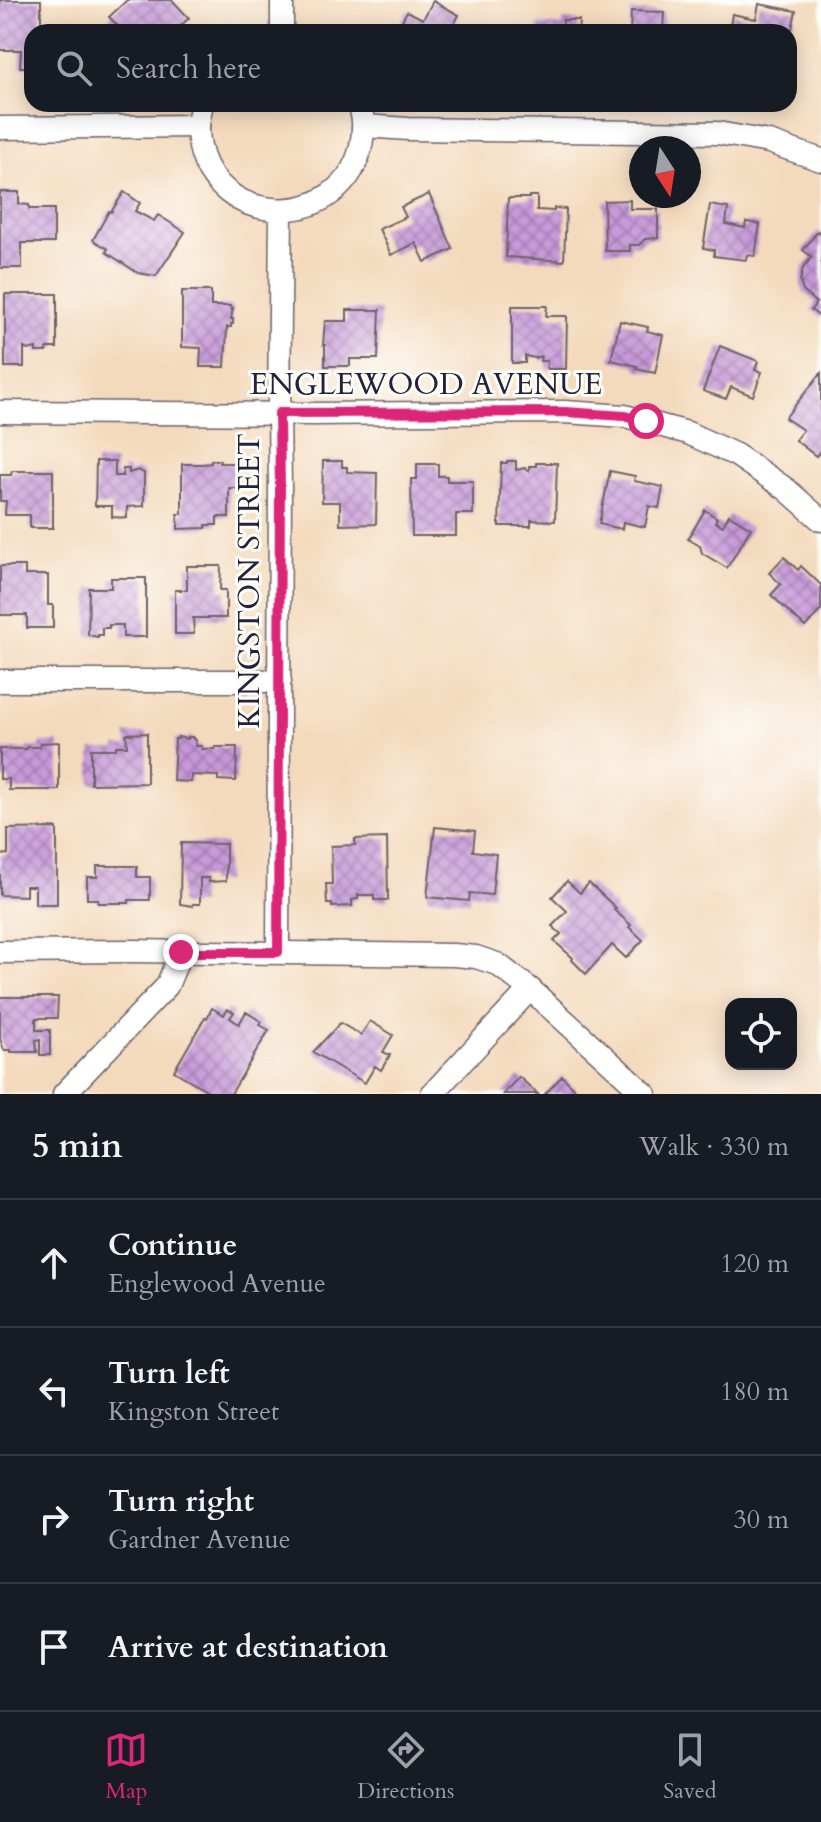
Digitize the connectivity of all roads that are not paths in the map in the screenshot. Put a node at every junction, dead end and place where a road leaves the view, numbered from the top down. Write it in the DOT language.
graph roads {
  1 [pos="282,0"];
  2 [pos="282,24"];
  3 [pos="200,115"];
  4 [pos="362,115"];
  5 [pos="0,128"];
  6 [pos="821,160"];
  7 [pos="281,211"];
  8 [pos="0,412"];
  9 [pos="279,413"];
  10 [pos="821,520"];
  11 [pos="0,681"];
  12 [pos="280,681"];
  13 [pos="0,952"];
  14 [pos="181,952"];
  15 [pos="278,952"];
  16 [pos="530,989"];
  17 [pos="64,1094"];
  18 [pos="432,1094"];
  19 [pos="645,1094"];
  1 -- 2 [label="street"];
  3 -- 5 [label="street"];
  3 -- 7 [label="street"];
  4 -- 6 [label="street"];
  4 -- 7 [label="street"];
  7 -- 9 [label="street, KINGSTON STREET"];
  8 -- 9 [label="street, ENGLEWOOD AVENUE"];
  9 -- 10 [label="street, ENGLEWOOD AVENUE"];
  9 -- 12 [label="street, KINGSTON STREET"];
  11 -- 12 [label="street"];
  12 -- 15 [label="street, KINGSTON STREET"];
  13 -- 14 [label="street"];
  14 -- 15 [label="street"];
  14 -- 17 [label="street"];
  15 -- 16 [label="street"];
  16 -- 18 [label="street"];
  16 -- 19 [label="street"];
}
